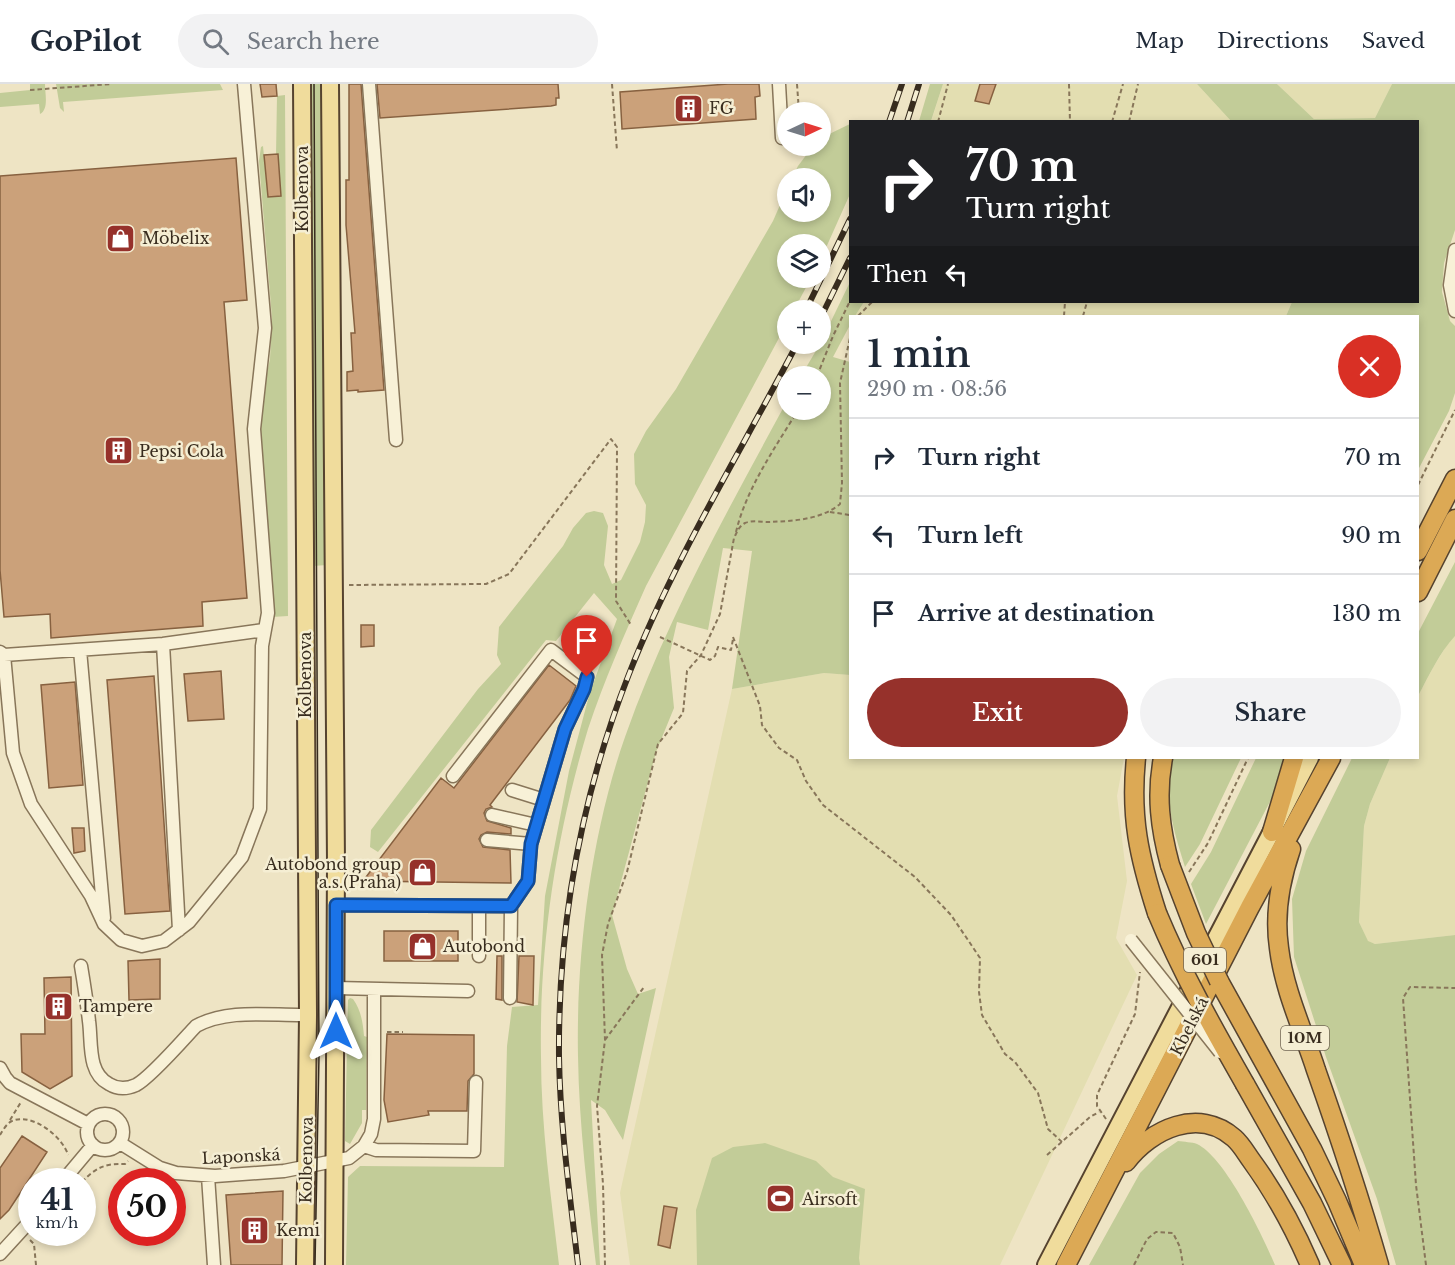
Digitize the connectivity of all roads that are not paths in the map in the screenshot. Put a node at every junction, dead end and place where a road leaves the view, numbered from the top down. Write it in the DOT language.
graph roads {
  1 [pos="244,84"];
  2 [pos="302,84"];
  3 [pos="330,84"];
  4 [pos="369,84"];
  5 [pos="778,84"];
  6 [pos="779,102"];
  7 [pos="1455,250"];
  8 [pos="1455,310"];
  9 [pos="396,440"];
  10 [pos="1455,479"];
  11 [pos="1455,519"];
  12 [pos="1419,549"];
  13 [pos="1419,590"];
  14 [pos="264,630"];
  15 [pos="163,644"];
  16 [pos="80,650"];
  17 [pos="2,654"];
  18 [pos="1136,759"];
  19 [pos="1163,759"];
  20 [pos="1294,759"];
  21 [pos="1309,759"];
  22 [pos="1330,759"];
  23 [pos="453,776"];
  24 [pos="512,790"];
  25 [pos="544,800"];
  26 [pos="1306,807"];
  27 [pos="492,815"];
  28 [pos="536,825"];
  29 [pos="1272,832"];
  30 [pos="487,840"];
  31 [pos="531,844"];
  32 [pos="336,905"];
  33 [pos="511,906"];
  34 [pos="479,907"];
  35 [pos="104,924"];
  36 [pos="179,930"];
  37 [pos="1131,940"];
  38 [pos="479,956"];
  39 [pos="81,966"];
  40 [pos="336,988"];
  41 [pos="374,989"];
  42 [pos="468,992"];
  43 [pos="510,998"];
  44 [pos="308,1015"];
  45 [pos="0,1070"];
  46 [pos="476,1082"];
  47 [pos="1245,1084"];
  48 [pos="88,1124"];
  49 [pos="120,1143"];
  50 [pos="93,1145"];
  51 [pos="364,1146"];
  52 [pos="336,1161"];
  53 [pos="306,1166"];
  54 [pos="74,1168"];
  55 [pos="208,1176"];
  56 [pos="1097,1205"];
  57 [pos="18,1234"];
  58 [pos="0,1254"];
  59 [pos="214,1265"];
  60 [pos="305,1265"];
  61 [pos="334,1265"];
  62 [pos="1047,1265"];
  63 [pos="1066,1265"];
  64 [pos="1310,1265"];
  65 [pos="1342,1265"];
  66 [pos="1364,1265"];
  67 [pos="1379,1265"];
  1 -- 14 [label="street"];
  2 -- 44 [label="main road, Kolbenova"];
  3 -- 32 [label="main road, Kolbenova"];
  4 -- 9 [label="street"];
  5 -- 6 [label="street"];
  7 -- 8 [label="street"];
  10 -- 12 [label="highway"];
  11 -- 13 [label="highway"];
  14 -- 15 [label="street"];
  14 -- 36 [label="street"];
  15 -- 16 [label="street"];
  15 -- 36 [label="street"];
  16 -- 17 [label="street"];
  16 -- 35 [label="street"];
  17 -- 35 [label="street"];
  18 -- 47 [label="highway, bridge"];
  19 -- 66 [label="highway, 10M, bridge"];
  20 -- 29 [label="highway"];
  21 -- 29 [label="main road, Kbelská / 601"];
  22 -- 26 [label="highway, Kbelská / 601"];
  23 -- 25 [label="street"];
  24 -- 25 [label="street"];
  25 -- 28 [label="street"];
  26 -- 56 [label="highway, Kbelská / 601"];
  26 -- 67 [label="highway, 10M"];
  27 -- 28 [label="street"];
  28 -- 31 [label="street"];
  29 -- 62 [label="main road, Kbelská / 601"];
  30 -- 31 [label="street"];
  31 -- 33 [label="street"];
  32 -- 34 [label="street"];
  32 -- 40 [label="main road, Kolbenova"];
  33 -- 34 [label="street"];
  33 -- 43 [label="street"];
  34 -- 38 [label="street"];
  35 -- 36 [label="street"];
  37 -- 47 [label="street, bridge"];
  39 -- 44 [label="street"];
  40 -- 41 [label="street"];
  40 -- 52 [label="main road, Kolbenova"];
  41 -- 42 [label="street"];
  41 -- 51 [label="street"];
  44 -- 53 [label="main road, Kolbenova"];
  45 -- 48 [label="street"];
  46 -- 51 [label="street"];
  47 -- 65 [label="highway"];
  48 -- 49 [label="street"];
  48 -- 50 [label="street"];
  49 -- 50 [label="street"];
  49 -- 55 [label="street, Laponská"];
  50 -- 54 [label="street"];
  51 -- 52 [label="street, Laponská"];
  52 -- 53 [label="street, Laponská"];
  52 -- 61 [label="main road, Kolbenova"];
  53 -- 55 [label="street, Laponská"];
  53 -- 60 [label="main road, Kolbenova"];
  55 -- 59 [label="street"];
  56 -- 63 [label="highway, Kbelská / 601"];
  56 -- 64 [label="highway"];
  57 -- 58 [label="street"];
}
